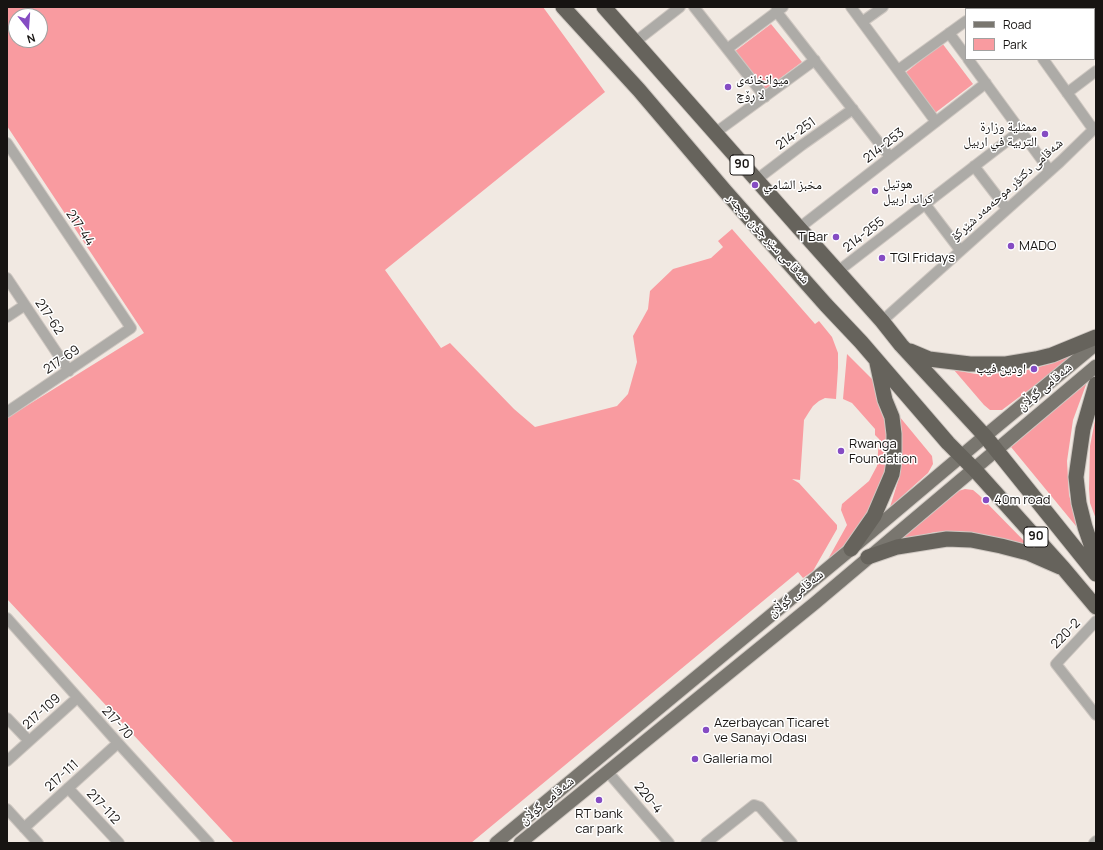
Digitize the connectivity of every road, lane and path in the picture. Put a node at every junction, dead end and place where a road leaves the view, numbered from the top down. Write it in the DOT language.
graph roads {
  1 [pos="563,7"];
  2 [pos="604,7"];
  3 [pos="680,7"];
  4 [pos="694,7"];
  5 [pos="851,7"];
  6 [pos="883,7"];
  7 [pos="780,9"];
  8 [pos="965,21"];
  9 [pos="862,22"];
  10 [pos="949,33"];
  11 [pos="635,42"];
  12 [pos="727,49"];
  13 [pos="965,55"];
  14 [pos="815,60"];
  15 [pos="969,60"];
  16 [pos="1045,60"];
  17 [pos="898,70"];
  18 [pos="1096,71"];
  19 [pos="986,84"];
  20 [pos="1067,93"];
  21 [pos="764,97"];
  22 [pos="853,109"];
  23 [pos="936,122"];
  24 [pos="1095,128"];
  25 [pos="1020,130"];
  26 [pos="715,134"];
  27 [pos="7,143"];
  28 [pos="890,157"];
  29 [pos="974,166"];
  30 [pos="1050,171"];
  31 [pos="756,180"];
  32 [pos="925,204"];
  33 [pos="1007,209"];
  34 [pos="799,228"];
  35 [pos="960,250"];
  36 [pos="838,272"];
  37 [pos="7,278"];
  38 [pos="25,305"];
  39 [pos="7,317"];
  40 [pos="882,321"];
  41 [pos="131,328"];
  42 [pos="1096,336"];
  43 [pos="1096,344"];
  44 [pos="901,345"];
  45 [pos="877,360"];
  46 [pos="1096,366"];
  47 [pos="69,371"];
  48 [pos="1096,384"];
  49 [pos="7,412"];
  50 [pos="985,436"];
  51 [pos="996,449"];
  52 [pos="962,456"];
  53 [pos="974,470"];
  54 [pos="851,549"];
  55 [pos="868,558"];
  56 [pos="1096,559"];
  57 [pos="1064,569"];
  58 [pos="1096,574"];
  59 [pos="1096,607"];
  60 [pos="7,618"];
  61 [pos="1096,621"];
  62 [pos="77,698"];
  63 [pos="1096,715"];
  64 [pos="7,718"];
  65 [pos="29,741"];
  66 [pos="118,743"];
  67 [pos="617,743"];
  68 [pos="627,754"];
  69 [pos="7,761"];
  70 [pos="607,770"];
  71 [pos="68,788"];
  72 [pos="7,809"];
  73 [pos="24,828"];
  74 [pos="38,843"];
  75 [pos="119,843"];
  76 [pos="209,843"];
  77 [pos="496,843"];
  78 [pos="520,843"];
  79 [pos="669,843"];
  80 [pos="706,843"];
  81 [pos="792,843"];
  1 -- 45 [label="highway, شەقامی سێر جۆن مێجەر / 90"];
  2 -- 11 [label="highway, 90"];
  3 -- 11 [label="street"];
  4 -- 12 [label="street"];
  5 -- 9 [label="street"];
  6 -- 9 [label="street"];
  7 -- 12 [label="street"];
  7 -- 14 [label="street"];
  8 -- 10 [label="street"];
  9 -- 17 [label="street"];
  10 -- 13 [label="street"];
  10 -- 17 [label="street"];
  11 -- 26 [label="highway, 90"];
  12 -- 21 [label="street"];
  14 -- 21 [label="street"];
  14 -- 22 [label="street"];
  15 -- 19 [label="street"];
  16 -- 20 [label="street"];
  17 -- 23 [label="street"];
  18 -- 20 [label="street"];
  19 -- 23 [label="street, 214-253"];
  19 -- 25 [label="street"];
  20 -- 24 [label="street"];
  21 -- 26 [label="street"];
  22 -- 28 [label="street"];
  22 -- 31 [label="street, 214-251"];
  23 -- 28 [label="street, 214-253"];
  24 -- 30 [label="street, شەقامی دکتۆر موحەمەد شێرکۆ"];
  25 -- 29 [label="street, 214-255"];
  25 -- 30 [label="street"];
  26 -- 31 [label="highway, 90"];
  27 -- 41 [label="street, 217-44"];
  28 -- 34 [label="street, 214-253"];
  29 -- 32 [label="street, 214-255"];
  29 -- 33 [label="street"];
  30 -- 33 [label="street, شەقامی دکتۆر موحەمەد شێرکۆ"];
  31 -- 34 [label="highway, 90"];
  32 -- 35 [label="street"];
  32 -- 36 [label="street, 214-255"];
  33 -- 35 [label="street, شەقامی دکتۆر موحەمەد شێرکۆ"];
  34 -- 36 [label="highway, 90"];
  35 -- 40 [label="street, شەقامی دکتۆر موحەمەد شێرکۆ"];
  36 -- 40 [label="highway, 90"];
  37 -- 38 [label="street, 217-62"];
  38 -- 39 [label="street"];
  38 -- 47 [label="street, 217-62"];
  40 -- 44 [label="highway, 90"];
  41 -- 47 [label="street, 217-69"];
  42 -- 44 [label="highway"];
  43 -- 50 [label="main road, شەقامی گوڵان"];
  44 -- 50 [label="highway, 90"];
  45 -- 52 [label="highway, شەقامی سێر جۆن مێجەر / 90"];
  45 -- 54 [label="highway"];
  46 -- 51 [label="main road, شەقامی گوڵان"];
  47 -- 49 [label="street, 217-69"];
  48 -- 56 [label="highway"];
  50 -- 51 [label="highway, 90"];
  50 -- 52 [label="main road, شەقامی گوڵان"];
  51 -- 53 [label="main road, شەقامی گوڵان"];
  51 -- 58 [label="highway, 90"];
  52 -- 53 [label="highway, شەقامی سێر جۆن مێجەر / 90"];
  52 -- 54 [label="main road, شەقامی گوڵان"];
  53 -- 55 [label="main road, شەقامی گوڵان"];
  53 -- 57 [label="highway, 90"];
  54 -- 67 [label="main road, شەقامی گوڵان"];
  55 -- 57 [label="highway"];
  55 -- 68 [label="main road, شەقامی گوڵان"];
  57 -- 59 [label="highway, 90"];
  60 -- 62 [label="street, 217-70"];
  61 -- 63 [label="street, 220-2"];
  62 -- 65 [label="street, 217-109"];
  62 -- 66 [label="street, 217-70"];
  64 -- 65 [label="street"];
  65 -- 69 [label="street, 217-109"];
  66 -- 71 [label="street, 217-111"];
  66 -- 76 [label="street, 217-70"];
  67 -- 68 [label="main road"];
  67 -- 77 [label="main road, شەقامی گوڵان"];
  68 -- 70 [label="main road, شەقامی گوڵان"];
  70 -- 78 [label="main road, شەقامی گوڵان"];
  70 -- 79 [label="street, 220-4"];
  71 -- 73 [label="street, 217-111"];
  71 -- 75 [label="street, 217-112"];
  72 -- 73 [label="street"];
  73 -- 74 [label="street"];
  80 -- 81 [label="street"];
}
